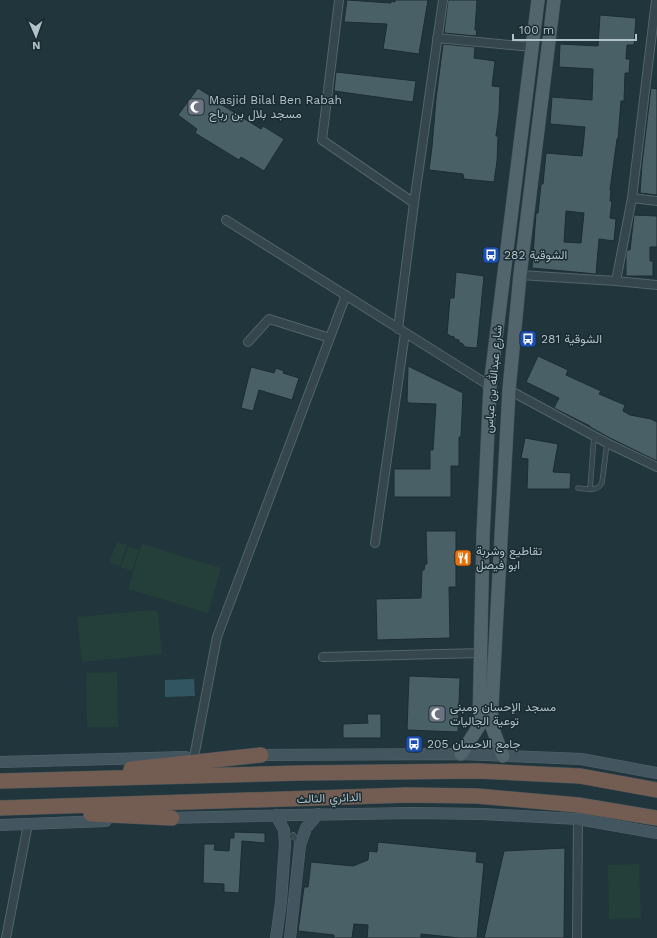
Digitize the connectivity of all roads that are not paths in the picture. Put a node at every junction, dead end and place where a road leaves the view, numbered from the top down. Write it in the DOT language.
graph roads {
  1 [pos="339,0"];
  2 [pos="443,0"];
  3 [pos="538,0"];
  4 [pos="554,0"];
  5 [pos="656,0"];
  6 [pos="437,38"];
  7 [pos="532,47"];
  8 [pos="632,198"];
  9 [pos="657,201"];
  10 [pos="414,203"];
  11 [pos="226,220"];
  12 [pos="520,275"];
  13 [pos="616,281"];
  14 [pos="657,285"];
  15 [pos="346,295"];
  16 [pos="401,331"];
  17 [pos="330,338"];
  18 [pos="248,342"];
  19 [pos="490,386"];
  20 [pos="509,390"];
  21 [pos="594,436"];
  22 [pos="607,443"];
  23 [pos="657,467"];
  24 [pos="578,488"];
  25 [pos="590,489"];
  26 [pos="375,543"];
  27 [pos="481,653"];
  28 [pos="323,657"];
  29 [pos="461,754"];
  30 [pos="261,755"];
  31 [pos="194,756"];
  32 [pos="503,756"];
  33 [pos="0,762"];
  34 [pos="657,773"];
  35 [pos="0,781"];
  36 [pos="22,781"];
  37 [pos="657,790"];
  38 [pos="0,808"];
  39 [pos="318,814"];
  40 [pos="276,815"];
  41 [pos="172,818"];
  42 [pos="657,818"];
  43 [pos="578,819"];
  44 [pos="28,824"];
  45 [pos="0,825"];
  46 [pos="657,833"];
  47 [pos="284,840"];
  48 [pos="300,845"];
  49 [pos="6,938"];
  50 [pos="276,938"];
  51 [pos="290,938"];
  52 [pos="577,938"];
  1 -- 10 [label="street"];
  2 -- 6 [label="street"];
  3 -- 7 [label="main road, شارع عبدالله بن عباس"];
  4 -- 12 [label="main road, شارع عبدالله بن عباس"];
  5 -- 8 [label="street"];
  6 -- 7 [label="street"];
  6 -- 10 [label="street"];
  7 -- 19 [label="main road, شارع عبدالله بن عباس"];
  8 -- 9 [label="street"];
  8 -- 13 [label="street"];
  10 -- 16 [label="street"];
  11 -- 15 [label="street"];
  12 -- 13 [label="street"];
  12 -- 20 [label="main road, شارع عبدالله بن عباس"];
  13 -- 14 [label="street"];
  15 -- 16 [label="street"];
  15 -- 17 [label="street"];
  16 -- 19 [label="street"];
  16 -- 26 [label="street"];
  17 -- 18 [label="street"];
  17 -- 31 [label="street"];
  19 -- 27 [label="main road, شارع عبدالله بن عباس"];
  20 -- 21 [label="street"];
  20 -- 32 [label="main road, شارع عبدالله بن عباس"];
  21 -- 22 [label="street"];
  21 -- 25 [label="lane"];
  22 -- 23 [label="street"];
  22 -- 25 [label="lane"];
  24 -- 25 [label="lane"];
  27 -- 28 [label="street"];
  27 -- 29 [label="main road, شارع عبدالله بن عباس"];
  29 -- 30 [label="main road"];
  29 -- 32 [label="main road"];
  30 -- 31 [label="main road"];
  30 -- 36 [label="highway"];
  31 -- 33 [label="main road"];
  32 -- 34 [label="main road"];
  35 -- 36 [label="highway, الدائري الثالث"];
  36 -- 37 [label="highway, الدائري الثالث"];
  38 -- 41 [label="highway"];
  38 -- 42 [label="highway, الدائري الثالث"];
  39 -- 40 [label="main road"];
  39 -- 43 [label="main road"];
  39 -- 48 [label="main road"];
  40 -- 41 [label="main road"];
  40 -- 47 [label="main road"];
  41 -- 44 [label="main road"];
  43 -- 46 [label="main road"];
  43 -- 52 [label="street"];
  44 -- 45 [label="main road"];
  44 -- 49 [label="street"];
  47 -- 48 [label="lane"];
  47 -- 50 [label="main road"];
  48 -- 51 [label="main road"];
}
